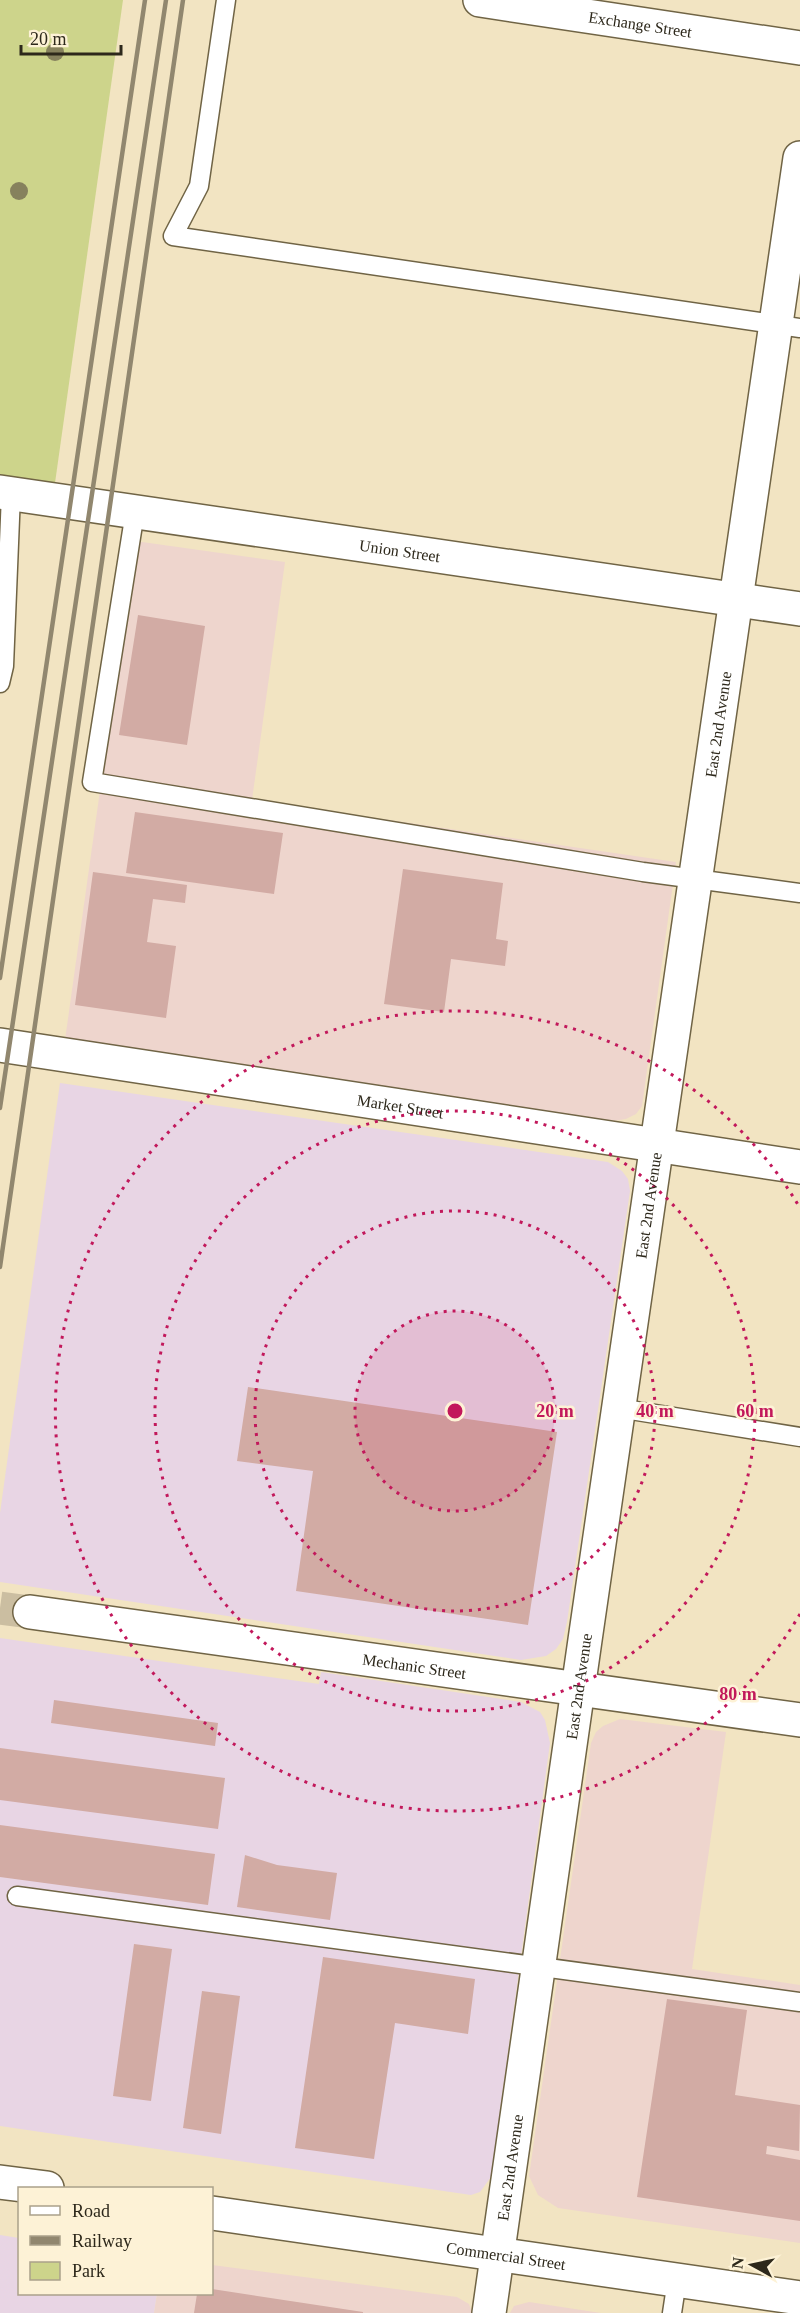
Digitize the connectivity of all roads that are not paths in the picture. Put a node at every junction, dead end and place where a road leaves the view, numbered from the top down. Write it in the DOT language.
graph roads {
  1 [pos="226,0"];
  2 [pos="480,0"];
  3 [pos="800,48"];
  4 [pos="800,158"];
  5 [pos="788,326"];
  6 [pos="6,493"];
  7 [pos="135,512"];
  8 [pos="736,599"];
  9 [pos="800,609"];
  10 [pos="0,683"];
  11 [pos="696,878"];
  12 [pos="800,893"];
  13 [pos="0,1045"];
  14 [pos="656,1146"];
  15 [pos="800,1167"];
  16 [pos="618,1408"];
  17 [pos="800,1437"];
  18 [pos="30,1612"];
  19 [pos="578,1688"];
  20 [pos="800,1720"];
  21 [pos="17,1896"];
  22 [pos="539,1966"];
  23 [pos="800,2002"];
  24 [pos="0,2182"];
  25 [pos="39,2187"];
  26 [pos="213,2212"];
  27 [pos="498,2254"];
  28 [pos="677,2280"];
  29 [pos="800,2298"];
  30 [pos="489,2313"];
  31 [pos="672,2313"];
  1 -- 5 [label="lane"];
  2 -- 3 [label="street, Exchange Street"];
  4 -- 5 [label="street, East 2nd Avenue"];
  5 -- 8 [label="street, East 2nd Avenue"];
  6 -- 7 [label="street, Union Street"];
  6 -- 10 [label="lane"];
  7 -- 8 [label="street, Union Street"];
  7 -- 11 [label="lane"];
  8 -- 9 [label="street, Union Street"];
  8 -- 11 [label="street, East 2nd Avenue"];
  11 -- 12 [label="lane"];
  11 -- 14 [label="street, East 2nd Avenue"];
  13 -- 14 [label="street, Market Street"];
  14 -- 15 [label="street, Market Street"];
  14 -- 16 [label="street, East 2nd Avenue"];
  16 -- 17 [label="lane"];
  16 -- 19 [label="street, East 2nd Avenue"];
  18 -- 19 [label="street, Mechanic Street"];
  19 -- 20 [label="street, Mechanic Street"];
  19 -- 22 [label="street, East 2nd Avenue"];
  21 -- 22 [label="lane"];
  22 -- 23 [label="lane"];
  22 -- 27 [label="street, East 2nd Avenue"];
  24 -- 25 [label="street"];
  26 -- 27 [label="street, Commercial Street"];
  27 -- 28 [label="street, Commercial Street"];
  27 -- 30 [label="street, East 2nd Avenue"];
  28 -- 29 [label="street, Commercial Street"];
  28 -- 31 [label="lane"];
}
